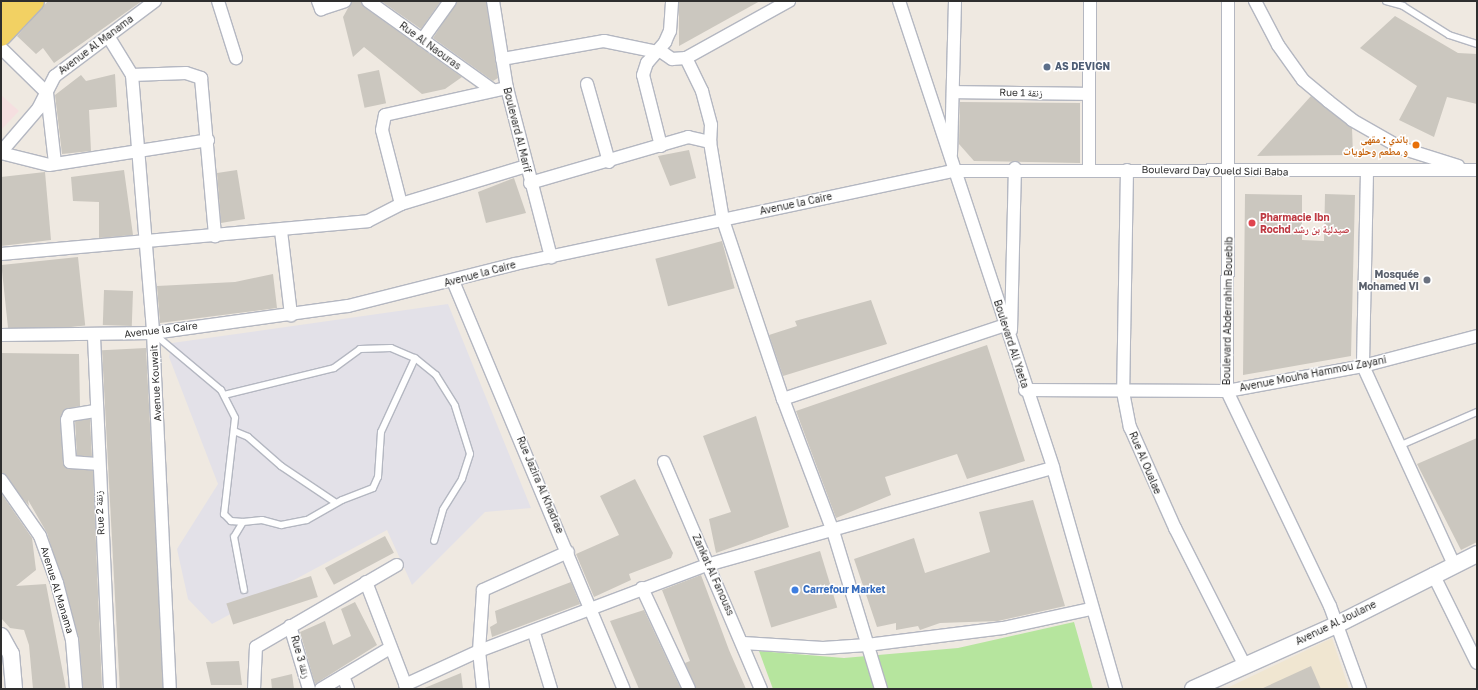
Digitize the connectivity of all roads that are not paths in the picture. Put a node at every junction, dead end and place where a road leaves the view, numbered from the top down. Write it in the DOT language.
graph roads {
  1 [pos="13,1"];
  2 [pos="34,1"];
  3 [pos="155,1"];
  4 [pos="218,1"];
  5 [pos="345,1"];
  6 [pos="368,1"];
  7 [pos="450,1"];
  8 [pos="493,1"];
  9 [pos="672,1"];
  10 [pos="788,1"];
  11 [pos="899,1"];
  12 [pos="955,1"];
  13 [pos="1090,1"];
  14 [pos="1228,1"];
  15 [pos="1255,1"];
  16 [pos="1386,1"];
  17 [pos="319,5"];
  18 [pos="1,14"];
  19 [pos="1,36"];
  20 [pos="108,36"];
  21 [pos="422,40"];
  22 [pos="1477,44"];
  23 [pos="1,48"];
  24 [pos="658,51"];
  25 [pos="236,58"];
  26 [pos="686,58"];
  27 [pos="502,59"];
  28 [pos="132,75"];
  29 [pos="587,84"];
  30 [pos="507,88"];
  31 [pos="493,90"];
  32 [pos="953,92"];
  33 [pos="47,93"];
  34 [pos="1089,94"];
  35 [pos="208,140"];
  36 [pos="710,142"];
  37 [pos="660,146"];
  38 [pos="136,150"];
  39 [pos="1,153"];
  40 [pos="609,162"];
  41 [pos="55,163"];
  42 [pos="526,166"];
  43 [pos="952,167"];
  44 [pos="1015,168"];
  45 [pos="1089,169"];
  46 [pos="1127,170"];
  47 [pos="1230,170"];
  48 [pos="1476,170"];
  49 [pos="1367,172"];
  50 [pos="530,183"];
  51 [pos="401,204"];
  52 [pos="723,220"];
  53 [pos="281,232"];
  54 [pos="215,236"];
  55 [pos="145,238"];
  56 [pos="1,254"];
  57 [pos="551,257"];
  58 [pos="453,281"];
  59 [pos="291,315"];
  60 [pos="1006,325"];
  61 [pos="153,333"];
  62 [pos="1,335"];
  63 [pos="1477,336"];
  64 [pos="94,337"];
  65 [pos="1011,340"];
  66 [pos="415,358"];
  67 [pos="1363,366"];
  68 [pos="1025,390"];
  69 [pos="1227,391"];
  70 [pos="1124,392"];
  71 [pos="224,395"];
  72 [pos="783,399"];
  73 [pos="95,411"];
  74 [pos="1477,412"];
  75 [pos="234,431"];
  76 [pos="1401,445"];
  77 [pos="664,462"];
  78 [pos="97,464"];
  79 [pos="1052,468"];
  80 [pos="1,480"];
  81 [pos="336,503"];
  82 [pos="243,522"];
  83 [pos="833,531"];
  84 [pos="434,541"];
  85 [pos="568,552"];
  86 [pos="1477,554"];
  87 [pos="397,565"];
  88 [pos="1454,565"];
  89 [pos="707,566"];
  90 [pos="1433,574"];
  91 [pos="366,582"];
  92 [pos="642,588"];
  93 [pos="244,590"];
  94 [pos="592,609"];
  95 [pos="1090,609"];
  96 [pos="1338,624"];
  97 [pos="290,626"];
  98 [pos="534,633"];
  99 [pos="1,636"];
  100 [pos="743,643"];
  101 [pos="867,645"];
  102 [pos="390,648"];
  103 [pos="479,652"];
  104 [pos="1477,662"];
  105 [pos="1244,664"];
  106 [pos="343,676"];
  107 [pos="406,687"];
  108 [pos="14,689"];
  109 [pos="76,689"];
  110 [pos="110,689"];
  111 [pos="170,689"];
  112 [pos="254,689"];
  113 [pos="309,689"];
  114 [pos="321,689"];
  115 [pos="348,689"];
  116 [pos="483,689"];
  117 [pos="551,689"];
  118 [pos="624,689"];
  119 [pos="688,689"];
  120 [pos="761,689"];
  121 [pos="881,689"];
  122 [pos="1116,689"];
  123 [pos="1192,689"];
  124 [pos="1360,689"];
  1 -- 18 [label="main road"];
  2 -- 19 [label="main road"];
  3 -- 20 [label="street, Avenue Al Manama"];
  4 -- 25 [label="street"];
  5 -- 17 [label="street"];
  6 -- 21 [label="street, Rue Al Naouras"];
  7 -- 21 [label="street"];
  8 -- 27 [label="street, Boulevard Al Marif"];
  9 -- 24 [label="street"];
  10 -- 26 [label="street"];
  11 -- 43 [label="street, Boulevard Ali Yaeta"];
  12 -- 32 [label="street"];
  13 -- 34 [label="street"];
  14 -- 47 [label="street, Boulevard Abderrahim Bouebib"];
  15 -- 48 [label="street"];
  16 -- 22 [label="lane"];
  20 -- 28 [label="street, Avenue Kouwait"];
  20 -- 33 [label="street, Avenue Al Manama"];
  21 -- 31 [label="street, Rue Al Naouras"];
  23 -- 33 [label="street"];
  24 -- 26 [label="street"];
  24 -- 27 [label="street"];
  24 -- 37 [label="street"];
  26 -- 36 [label="street"];
  27 -- 30 [label="street, Boulevard Al Marif"];
  28 -- 35 [label="street"];
  28 -- 38 [label="street, Avenue Kouwait"];
  29 -- 40 [label="street"];
  30 -- 31 [label="street"];
  30 -- 42 [label="street, Boulevard Al Marif"];
  31 -- 51 [label="street"];
  32 -- 34 [label="street, Rue 1 زنقة"];
  32 -- 43 [label="street"];
  33 -- 39 [label="street, Avenue Al Manama"];
  33 -- 41 [label="street"];
  34 -- 45 [label="street"];
  35 -- 38 [label="street"];
  35 -- 54 [label="street"];
  36 -- 37 [label="street"];
  36 -- 52 [label="street"];
  37 -- 40 [label="street"];
  38 -- 41 [label="street"];
  38 -- 55 [label="street, Avenue Kouwait"];
  39 -- 41 [label="street"];
  40 -- 50 [label="street"];
  42 -- 50 [label="street, Boulevard Al Marif"];
  42 -- 51 [label="street"];
  43 -- 44 [label="street, Boulevard Day Oueld Sidi Baba"];
  43 -- 52 [label="street, Avenue la Caire"];
  43 -- 60 [label="street, Boulevard Ali Yaeta"];
  44 -- 45 [label="street, Boulevard Day Oueld Sidi Baba"];
  44 -- 65 [label="street"];
  45 -- 46 [label="street, Boulevard Day Oueld Sidi Baba"];
  46 -- 47 [label="street, Boulevard Day Oueld Sidi Baba"];
  46 -- 70 [label="street, Rue Al Oualae"];
  47 -- 49 [label="street, Boulevard Day Oueld Sidi Baba"];
  47 -- 69 [label="street, Boulevard Abderrahim Bouebib"];
  48 -- 49 [label="street, Boulevard Day Oueld Sidi Baba"];
  49 -- 67 [label="street"];
  50 -- 57 [label="street, Boulevard Al Marif"];
  51 -- 53 [label="street"];
  52 -- 57 [label="street, Avenue la Caire"];
  52 -- 72 [label="street"];
  53 -- 54 [label="street"];
  53 -- 59 [label="street"];
  54 -- 55 [label="street"];
  55 -- 56 [label="street"];
  55 -- 61 [label="street, Avenue Kouwait"];
  57 -- 58 [label="street, Avenue la Caire"];
  58 -- 59 [label="street, Avenue la Caire"];
  58 -- 85 [label="street, Rue Jazira Al Khadrae"];
  59 -- 61 [label="street, Avenue la Caire"];
  60 -- 65 [label="street, Boulevard Ali Yaeta"];
  60 -- 72 [label="street"];
  61 -- 64 [label="street, Avenue la Caire"];
  61 -- 71 [label="lane"];
  61 -- 111 [label="street, Avenue Kouwait"];
  62 -- 64 [label="street, Avenue la Caire"];
  63 -- 67 [label="street, Avenue Mouha Hammou Zayani"];
  64 -- 73 [label="street, Rue 2 زنقة"];
  65 -- 68 [label="street, Boulevard Ali Yaeta"];
  66 -- 71 [label="lane"];
  66 -- 81 [label="lane"];
  66 -- 84 [label="lane"];
  67 -- 69 [label="street, Avenue Mouha Hammou Zayani"];
  67 -- 76 [label="street"];
  68 -- 70 [label="street, Avenue Mouha Hammou Zayani"];
  68 -- 79 [label="street, Boulevard Ali Yaeta"];
  69 -- 70 [label="street, Avenue Mouha Hammou Zayani"];
  69 -- 96 [label="street, Boulevard Abderrahim Bouebib"];
  70 -- 105 [label="street, Rue Al Oualae"];
  71 -- 75 [label="lane"];
  72 -- 83 [label="street"];
  73 -- 78 [label="street, Rue 2 زنقة"];
  73 -- 78 [label="street"];
  74 -- 76 [label="lane"];
  75 -- 81 [label="lane"];
  75 -- 82 [label="lane"];
  76 -- 88 [label="street"];
  77 -- 89 [label="street, Zankat Al Fanouss"];
  78 -- 110 [label="street, Rue 2 زنقة"];
  79 -- 83 [label="street"];
  79 -- 95 [label="street, Boulevard Ali Yaeta"];
  80 -- 109 [label="street, Avenue Al Manama"];
  81 -- 82 [label="lane"];
  82 -- 93 [label="lane"];
  83 -- 89 [label="street"];
  83 -- 101 [label="street"];
  85 -- 94 [label="street, Rue Jazira Al Khadrae"];
  85 -- 103 [label="street"];
  86 -- 88 [label="street, Avenue Al Joulane"];
  87 -- 91 [label="street"];
  88 -- 90 [label="street, Avenue Al Joulane"];
  89 -- 92 [label="street"];
  89 -- 100 [label="street, Zankat Al Fanouss"];
  90 -- 96 [label="street, Avenue Al Joulane"];
  90 -- 104 [label="street"];
  91 -- 97 [label="street"];
  91 -- 102 [label="street"];
  92 -- 94 [label="street"];
  92 -- 119 [label="street"];
  94 -- 98 [label="street"];
  94 -- 118 [label="street, Rue Jazira Al Khadrae"];
  95 -- 101 [label="street"];
  95 -- 122 [label="street, Boulevard Ali Yaeta"];
  96 -- 105 [label="street, Avenue Al Joulane"];
  96 -- 124 [label="street, Boulevard Abderrahim Bouebib"];
  97 -- 112 [label="street"];
  97 -- 113 [label="street, Rue 3 زنقة"];
  98 -- 103 [label="street"];
  98 -- 117 [label="street"];
  99 -- 108 [label="street"];
  100 -- 101 [label="street"];
  100 -- 120 [label="street, Zankat Al Fanouss"];
  101 -- 121 [label="street"];
  102 -- 106 [label="street"];
  102 -- 107 [label="street"];
  103 -- 107 [label="street"];
  103 -- 116 [label="street"];
  105 -- 123 [label="street, Avenue Al Joulane"];
  106 -- 114 [label="street"];
  106 -- 115 [label="street"];
}
